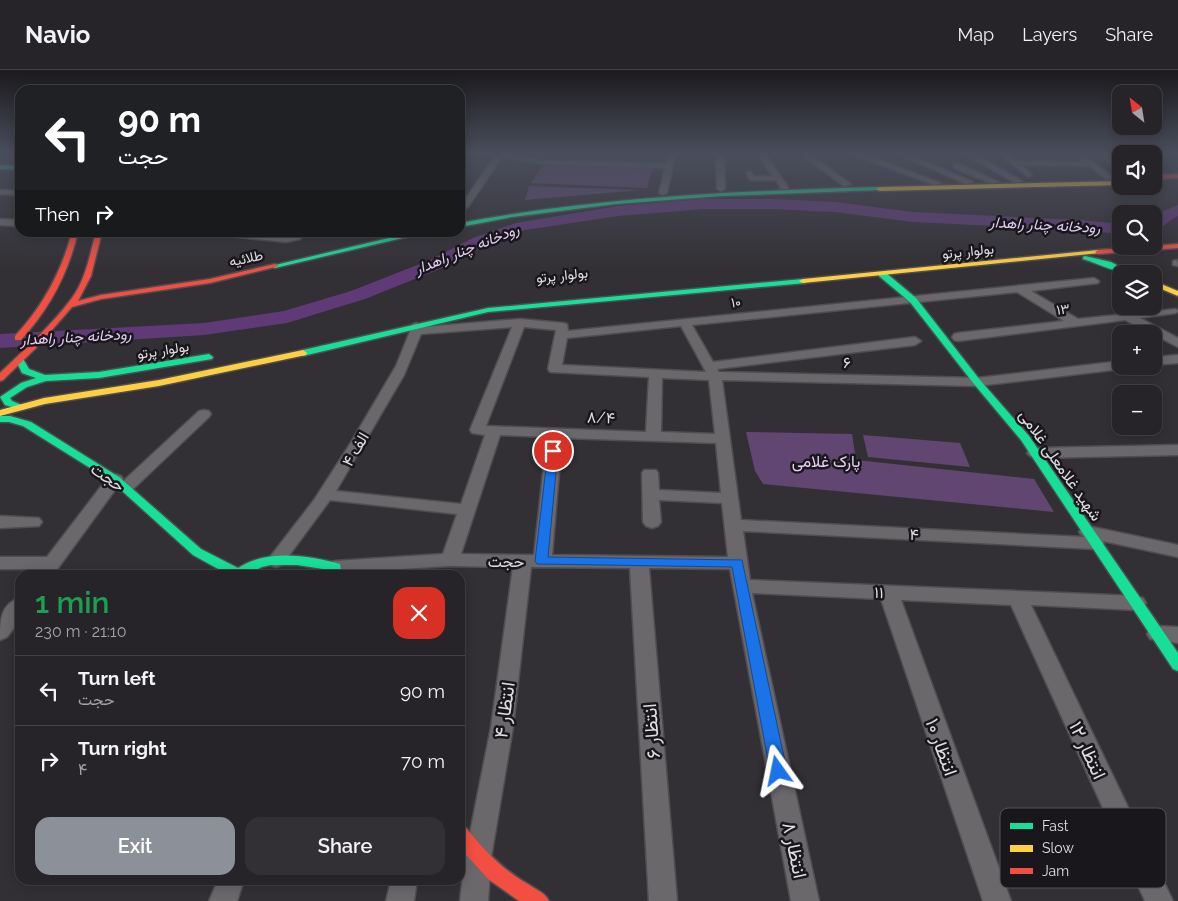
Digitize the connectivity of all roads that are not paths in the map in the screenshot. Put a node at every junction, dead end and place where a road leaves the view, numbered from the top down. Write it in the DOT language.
graph roads {
  1 [pos="0,192"];
  2 [pos="474,192"];
  3 [pos="681,192"];
  4 [pos="785,192"];
  5 [pos="15,193"];
  6 [pos="663,193"];
  7 [pos="465,205"];
  8 [pos="465,216"];
  9 [pos="0,222"];
  10 [pos="15,223"];
  11 [pos="465,224"];
  12 [pos="74,237"];
  13 [pos="99,237"];
  14 [pos="260,237"];
  15 [pos="294,237"];
  16 [pos="364,237"];
  17 [pos="403,237"];
  18 [pos="1178,238"];
  19 [pos="1162,239"];
  20 [pos="1178,246"];
  21 [pos="1162,247"];
  22 [pos="1004,249"];
  23 [pos="1112,251"];
  24 [pos="1112,252"];
  25 [pos="1113,255"];
  26 [pos="1121,255"];
  27 [pos="1062,256"];
  28 [pos="1104,262"];
  29 [pos="1114,265"];
  30 [pos="1130,265"];
  31 [pos="718,274"];
  32 [pos="882,274"];
  33 [pos="1162,279"];
  34 [pos="1094,281"];
  35 [pos="1178,285"];
  36 [pos="1162,287"];
  37 [pos="726,288"];
  38 [pos="1020,288"];
  39 [pos="80,292"];
  40 [pos="1178,294"];
  41 [pos="913,300"];
  42 [pos="70,305"];
  43 [pos="1172,311"];
  44 [pos="1128,317"];
  45 [pos="684,322"];
  46 [pos="520,323"];
  47 [pos="1076,323"];
  48 [pos="417,329"];
  49 [pos="562,334"];
  50 [pos="958,337"];
  51 [pos="915,341"];
  52 [pos="1178,343"];
  53 [pos="265,346"];
  54 [pos="9,347"];
  55 [pos="219,356"];
  56 [pos="19,359"];
  57 [pos="1178,359"];
  58 [pos="273,360"];
  59 [pos="1162,361"];
  60 [pos="1112,366"];
  61 [pos="555,369"];
  62 [pos="712,371"];
  63 [pos="656,374"];
  64 [pos="48,377"];
  65 [pos="0,378"];
  66 [pos="977,382"];
  67 [pos="82,395"];
  68 [pos="22,407"];
  69 [pos="56,410"];
  70 [pos="0,413"];
  71 [pos="204,414"];
  72 [pos="0,419"];
  73 [pos="44,420"];
  74 [pos="477,430"];
  75 [pos="494,431"];
  76 [pos="555,433"];
  77 [pos="653,437"];
  78 [pos="47,438"];
  79 [pos="722,439"];
  80 [pos="1178,450"];
  81 [pos="1035,453"];
  82 [pos="650,474"];
  83 [pos="120,484"];
  84 [pos="326,495"];
  85 [pos="651,495"];
  86 [pos="730,498"];
  87 [pos="467,510"];
  88 [pos="0,522"];
  89 [pos="33,522"];
  90 [pos="652,522"];
  91 [pos="733,526"];
  92 [pos="1092,537"];
  93 [pos="1178,551"];
  94 [pos="276,560"];
  95 [pos="450,560"];
  96 [pos="532,561"];
  97 [pos="639,562"];
  98 [pos="737,563"];
  99 [pos="0,564"];
  100 [pos="47,569"];
  101 [pos="230,570"];
  102 [pos="240,570"];
  103 [pos="332,570"];
  104 [pos="345,570"];
  105 [pos="740,586"];
  106 [pos="889,593"];
  107 [pos="1018,599"];
  108 [pos="1136,603"];
  109 [pos="15,615"];
  110 [pos="8,628"];
  111 [pos="1157,634"];
  112 [pos="1178,635"];
  113 [pos="1178,665"];
  114 [pos="1116,808"];
  115 [pos="465,841"];
  116 [pos="478,858"];
  117 [pos="229,885"];
  118 [pos="403,885"];
  119 [pos="1153,888"];
  120 [pos="223,901"];
  121 [pos="400,901"];
  122 [pos="474,901"];
  123 [pos="539,901"];
  124 [pos="663,901"];
  125 [pos="805,901"];
  126 [pos="997,901"];
  127 [pos="1159,901"];
  1 -- 5 [label="street"];
  2 -- 7 [label="street"];
  3 -- 6 [label="main road"];
  4 -- 11 [label="main road"];
  6 -- 8 [label="main road"];
  9 -- 10 [label="street"];
  12 -- 54 [label="main road"];
  13 -- 39 [label="main road"];
  14 -- 15 [label="street"];
  16 -- 39 [label="main road, طلائیه"];
  17 -- 42 [label="main road, طلائیه"];
  18 -- 19 [label="main road"];
  20 -- 21 [label="main road, بولوار پرتو"];
  22 -- 23 [label="main road, بولوار پرتو"];
  24 -- 27 [label="main road, بولوار پرتو"];
  25 -- 28 [label="main road"];
  26 -- 30 [label="main road"];
  27 -- 28 [label="main road"];
  27 -- 32 [label="main road, بولوار پرتو"];
  28 -- 29 [label="main road"];
  31 -- 37 [label="main road"];
  32 -- 37 [label="main road, بولوار پرتو"];
  32 -- 41 [label="main road, شهید غلامعلی غلامی"];
  33 -- 35 [label="main road"];
  34 -- 38 [label="street, ۱۰"];
  36 -- 40 [label="main road"];
  37 -- 48 [label="main road, بولوار پرتو"];
  38 -- 41 [label="street, ۱۰"];
  38 -- 47 [label="street"];
  39 -- 42 [label="main road"];
  41 -- 45 [label="street, ۱۰"];
  41 -- 66 [label="main road, شهید غلامعلی غلامی"];
  42 -- 56 [label="main road"];
  43 -- 44 [label="street, ۱۳"];
  44 -- 47 [label="street, ۱۳"];
  44 -- 52 [label="street"];
  45 -- 49 [label="street, ۱۰"];
  45 -- 62 [label="street"];
  46 -- 48 [label="street"];
  46 -- 49 [label="street"];
  46 -- 74 [label="street"];
  47 -- 50 [label="street, ۱۳"];
  48 -- 58 [label="main road, بولوار پرتو"];
  48 -- 84 [label="street, ۴ الف"];
  49 -- 61 [label="street"];
  51 -- 62 [label="street"];
  53 -- 58 [label="main road"];
  55 -- 64 [label="main road, بولوار پرتو"];
  56 -- 64 [label="main road, بولوار پرتو"];
  56 -- 65 [label="main road"];
  57 -- 59 [label="street"];
  58 -- 67 [label="main road, بولوار پرتو"];
  60 -- 66 [label="street"];
  61 -- 63 [label="street"];
  62 -- 63 [label="street"];
  62 -- 66 [label="street, ۶"];
  62 -- 79 [label="street, انتظار ۸"];
  63 -- 77 [label="street"];
  64 -- 68 [label="main road"];
  66 -- 81 [label="main road, شهید غلامعلی غلامی"];
  67 -- 68 [label="main road, بولوار پرتو"];
  67 -- 69 [label="main road"];
  68 -- 70 [label="main road, بولوار پرتو"];
  71 -- 83 [label="street"];
  72 -- 78 [label="main road, حجت"];
  73 -- 78 [label="main road"];
  74 -- 75 [label="street, ۸/۴"];
  75 -- 76 [label="street, ۸/۴"];
  75 -- 87 [label="street"];
  76 -- 77 [label="street, ۸/۴"];
  76 -- 96 [label="street"];
  77 -- 79 [label="street, ۸/۴"];
  78 -- 83 [label="main road, حجت"];
  79 -- 86 [label="street, انتظار ۸"];
  80 -- 81 [label="street"];
  81 -- 92 [label="main road, شهید غلامعلی غلامی"];
  82 -- 85 [label="street"];
  83 -- 100 [label="street"];
  83 -- 101 [label="main road, حجت"];
  84 -- 87 [label="street"];
  84 -- 94 [label="street, ۴ الف"];
  85 -- 86 [label="street"];
  85 -- 90 [label="street"];
  86 -- 91 [label="street, انتظار ۸"];
  87 -- 95 [label="street"];
  88 -- 89 [label="street"];
  91 -- 92 [label="street, ۴"];
  91 -- 98 [label="street, انتظار ۸"];
  92 -- 93 [label="street, ۴"];
  92 -- 108 [label="main road, شهید غلامعلی غلامی"];
  94 -- 102 [label="main road"];
  94 -- 103 [label="main road"];
  95 -- 96 [label="street, حجت"];
  95 -- 104 [label="street, حجت"];
  96 -- 97 [label="street, حجت"];
  96 -- 116 [label="street, انتظار ۴"];
  97 -- 98 [label="street, حجت"];
  97 -- 124 [label="street, انتظار ۶"];
  98 -- 105 [label="street, انتظار ۸"];
  99 -- 100 [label="street"];
  105 -- 106 [label="street, ۱۱"];
  105 -- 125 [label="street, انتظار ۸"];
  106 -- 107 [label="street, ۱۱"];
  106 -- 126 [label="street, انتظار ۱۰"];
  107 -- 108 [label="street, ۱۱"];
  107 -- 114 [label="street, انتظار ۱۲"];
  108 -- 111 [label="main road, شهید غلامعلی غلامی"];
  109 -- 110 [label="street"];
  111 -- 112 [label="street"];
  111 -- 113 [label="main road, شهید غلامعلی غلامی"];
  115 -- 116 [label="main road"];
  116 -- 122 [label="street, انتظار ۴"];
  116 -- 123 [label="main road"];
  117 -- 120 [label="street"];
  118 -- 121 [label="street"];
  119 -- 127 [label="street, انتظار ۱۲"];
}
